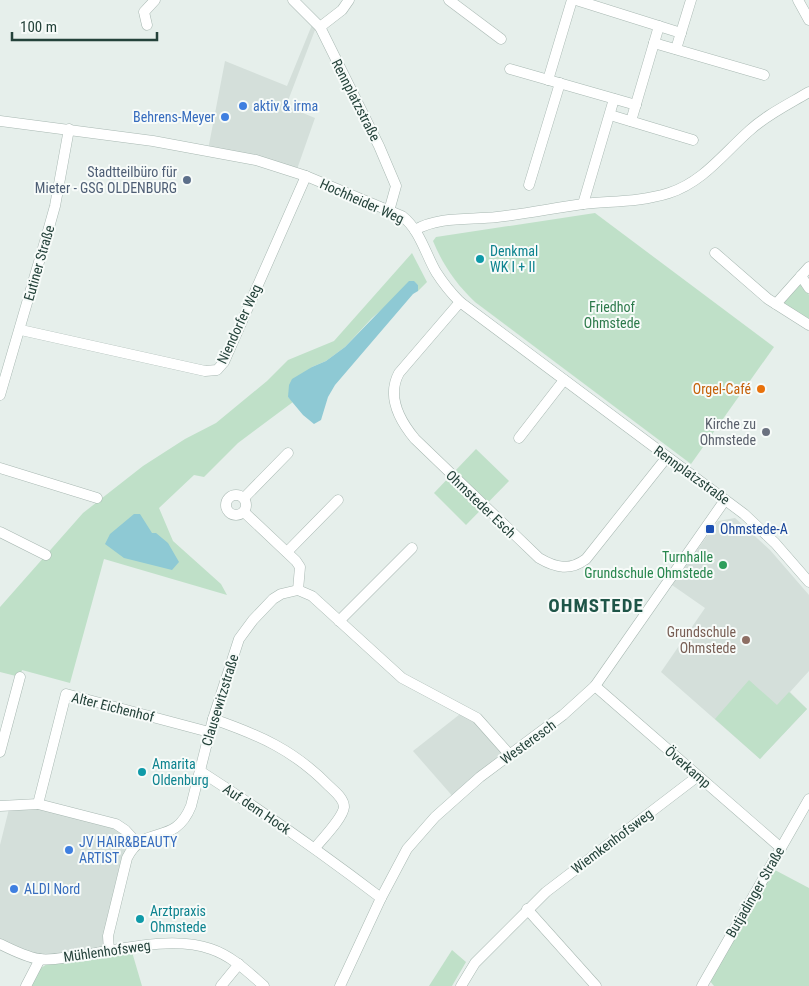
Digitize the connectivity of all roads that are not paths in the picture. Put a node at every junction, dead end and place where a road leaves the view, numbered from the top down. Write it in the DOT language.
graph roads {
  1 [pos="155,0"];
  2 [pos="293,0"];
  3 [pos="349,0"];
  4 [pos="449,0"];
  5 [pos="574,0"];
  6 [pos="691,0"];
  7 [pos="798,0"];
  8 [pos="809,20"];
  9 [pos="147,25"];
  10 [pos="659,26"];
  11 [pos="320,27"];
  12 [pos="681,32"];
  13 [pos="501,39"];
  14 [pos="654,42"];
  15 [pos="676,49"];
  16 [pos="510,69"];
  17 [pos="764,75"];
  18 [pos="548,80"];
  19 [pos="560,83"];
  20 [pos="809,92"];
  21 [pos="614,99"];
  22 [pos="636,105"];
  23 [pos="610,115"];
  24 [pos="0,120"];
  25 [pos="631,121"];
  26 [pos="69,129"];
  27 [pos="693,140"];
  28 [pos="306,176"];
  29 [pos="529,185"];
  30 [pos="583,204"];
  31 [pos="389,211"];
  32 [pos="416,230"];
  33 [pos="714,253"];
  34 [pos="809,267"];
  35 [pos="801,276"];
  36 [pos="809,288"];
  37 [pos="460,302"];
  38 [pos="776,304"];
  39 [pos="809,325"];
  40 [pos="20,330"];
  41 [pos="564,380"];
  42 [pos="0,395"];
  43 [pos="519,438"];
  44 [pos="288,452"];
  45 [pos="667,457"];
  46 [pos="0,468"];
  47 [pos="97,498"];
  48 [pos="244,498"];
  49 [pos="338,500"];
  50 [pos="725,500"];
  51 [pos="244,512"];
  52 [pos="0,532"];
  53 [pos="412,548"];
  54 [pos="287,552"];
  55 [pos="46,555"];
  56 [pos="809,582"];
  57 [pos="298,590"];
  58 [pos="339,621"];
  59 [pos="20,677"];
  60 [pos="595,686"];
  61 [pos="213,719"];
  62 [pos="209,732"];
  63 [pos="0,752"];
  64 [pos="509,754"];
  65 [pos="200,771"];
  66 [pos="698,776"];
  67 [pos="809,799"];
  68 [pos="38,804"];
  69 [pos="0,806"];
  70 [pos="137,843"];
  71 [pos="315,848"];
  72 [pos="781,848"];
  73 [pos="381,898"];
  74 [pos="528,909"];
  75 [pos="0,944"];
  76 [pos="109,951"];
  77 [pos="40,959"];
  78 [pos="239,964"];
  79 [pos="26,986"];
  80 [pos="221,986"];
  81 [pos="264,986"];
  82 [pos="340,986"];
  83 [pos="460,986"];
  84 [pos="596,986"];
  85 [pos="702,986"];
  1 -- 9 [label="street"];
  2 -- 11 [label="street, Rennplatzstraße"];
  3 -- 11 [label="street"];
  4 -- 13 [label="street"];
  5 -- 10 [label="street"];
  5 -- 18 [label="street"];
  6 -- 12 [label="street"];
  7 -- 8 [label="street"];
  10 -- 12 [label="street"];
  10 -- 14 [label="street"];
  11 -- 31 [label="street, Rennplatzstraße"];
  12 -- 15 [label="street"];
  14 -- 15 [label="street"];
  14 -- 22 [label="street"];
  15 -- 17 [label="street"];
  16 -- 18 [label="street"];
  18 -- 19 [label="street"];
  19 -- 21 [label="street"];
  19 -- 29 [label="street"];
  20 -- 30 [label="street, Hochheider Weg"];
  21 -- 22 [label="street"];
  21 -- 23 [label="street"];
  22 -- 25 [label="street"];
  23 -- 25 [label="street"];
  23 -- 30 [label="street"];
  24 -- 26 [label="street, Hochheider Weg"];
  25 -- 27 [label="street"];
  26 -- 28 [label="street, Hochheider Weg"];
  26 -- 40 [label="street, Eutiner Straße"];
  28 -- 31 [label="street, Hochheider Weg"];
  28 -- 40 [label="street, Niendorfer Weg"];
  30 -- 32 [label="street, Hochheider Weg"];
  31 -- 32 [label="street, Hochheider Weg"];
  32 -- 37 [label="street, Rennplatzstraße"];
  33 -- 38 [label="street"];
  34 -- 35 [label="street"];
  35 -- 36 [label="street"];
  35 -- 38 [label="street"];
  37 -- 41 [label="street, Rennplatzstraße"];
  37 -- 45 [label="street, Ohmsteder Esch"];
  38 -- 39 [label="street"];
  40 -- 42 [label="street, Eutiner Straße"];
  41 -- 43 [label="street"];
  41 -- 45 [label="street, Rennplatzstraße"];
  44 -- 48 [label="street"];
  45 -- 50 [label="street, Rennplatzstraße"];
  46 -- 47 [label="street"];
  48 -- 51 [label="street"];
  48 -- 51 [label="street"];
  49 -- 54 [label="street"];
  50 -- 56 [label="street, Rennplatzstraße"];
  50 -- 60 [label="street, Westeresch"];
  51 -- 54 [label="street"];
  52 -- 55 [label="street"];
  53 -- 58 [label="street"];
  54 -- 57 [label="street"];
  57 -- 58 [label="street"];
  57 -- 61 [label="street, Clausewitzstraße"];
  58 -- 64 [label="street"];
  59 -- 63 [label="street"];
  60 -- 64 [label="street, Westeresch"];
  60 -- 66 [label="street, Överkamp"];
  61 -- 62 [label="street, Clausewitzstraße"];
  61 -- 71 [label="street"];
  62 -- 65 [label="street, Clausewitzstraße"];
  62 -- 68 [label="street, Alter Eichenhof"];
  64 -- 73 [label="street, Westeresch"];
  65 -- 70 [label="street, Clausewitzstraße"];
  65 -- 71 [label="street, Auf dem Hock"];
  66 -- 72 [label="street, Överkamp"];
  66 -- 74 [label="street, Wiemkenhofsweg"];
  67 -- 72 [label="street, Butjadinger Straße"];
  68 -- 69 [label="street"];
  68 -- 70 [label="street"];
  70 -- 76 [label="street"];
  71 -- 73 [label="street, Auf dem Hock"];
  72 -- 85 [label="street, Butjadinger Straße"];
  73 -- 82 [label="street, Westeresch"];
  74 -- 83 [label="street, Wiemkenhofsweg"];
  74 -- 84 [label="street"];
  75 -- 77 [label="street, Mühlenhofsweg"];
  76 -- 77 [label="street, Mühlenhofsweg"];
  76 -- 78 [label="street, Mühlenhofsweg"];
  77 -- 79 [label="street"];
  78 -- 80 [label="street"];
  78 -- 81 [label="street, Mühlenhofsweg"];
}
